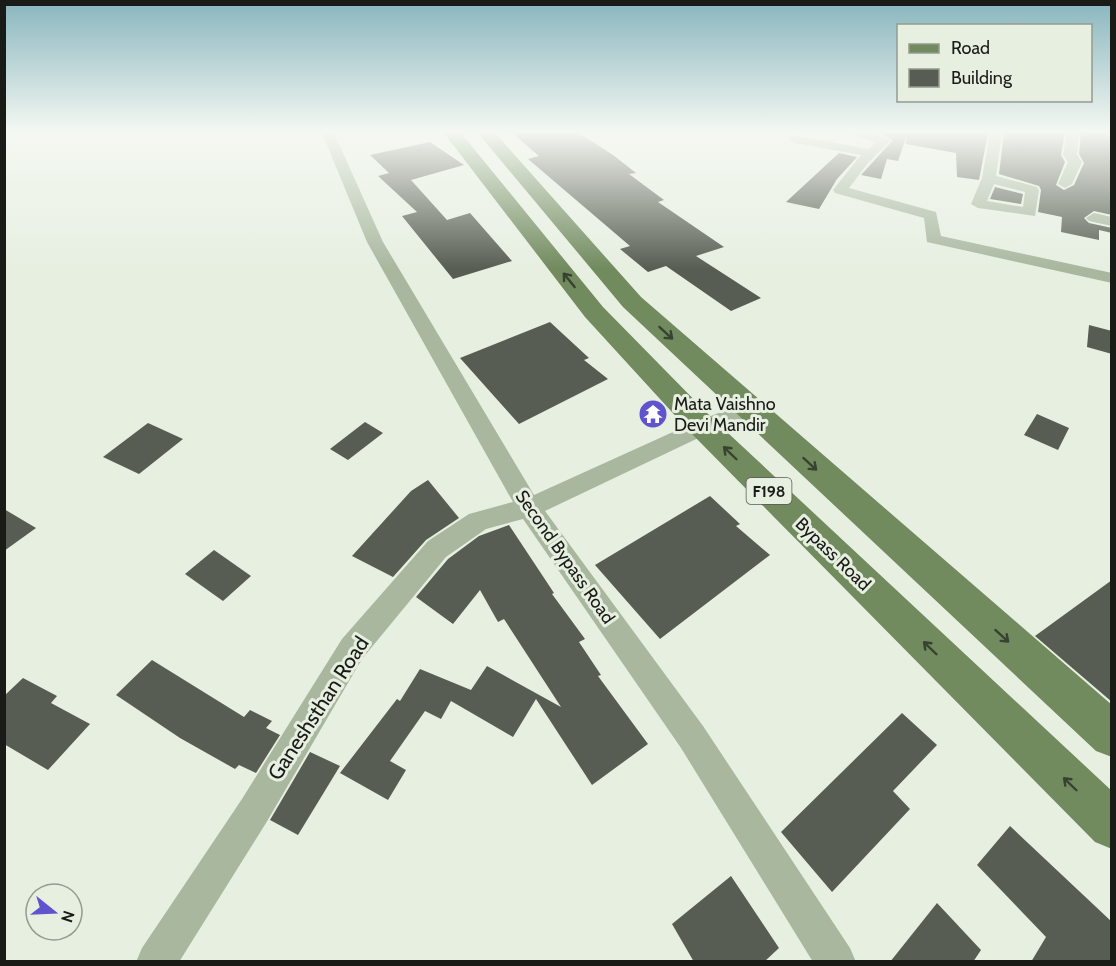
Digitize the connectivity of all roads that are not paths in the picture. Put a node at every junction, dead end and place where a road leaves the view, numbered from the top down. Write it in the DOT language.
graph roads {
  1 [pos="347,178"];
  2 [pos="488,178"];
  3 [pos="525,178"];
  4 [pos="850,178"];
  5 [pos="1068,178"];
  6 [pos="1065,184"];
  7 [pos="1094,218"];
  8 [pos="1112,222"];
  9 [pos="1112,278"];
  10 [pos="632,302"];
  11 [pos="594,312"];
  12 [pos="750,409"];
  13 [pos="703,427"];
  14 [pos="529,508"];
  15 [pos="1112,735"];
  16 [pos="1112,825"];
  17 [pos="156,962"];
  18 [pos="836,962"];
  1 -- 14 [label="street, Second Bypass Road"];
  11 -- 2 [label="main road, Bypass Road / F198, one-way"];
  3 -- 10 [label="main road, F198"];
  4 -- 9 [label="street"];
  5 -- 6 [label="street"];
  7 -- 8 [label="street"];
  10 -- 11 [label="main road"];
  10 -- 12 [label="main road, F198, one-way"];
  11 -- 13 [label="main road, Bypass Road / F198"];
  12 -- 13 [label="street, Ganeshsthan Road"];
  12 -- 15 [label="main road, F198, one-way"];
  13 -- 14 [label="street, Ganeshsthan Road"];
  16 -- 13 [label="main road, Bypass Road / F198, one-way"];
  14 -- 17 [label="street, Ganeshsthan Road"];
  14 -- 18 [label="street, Second Bypass Road"];
}
